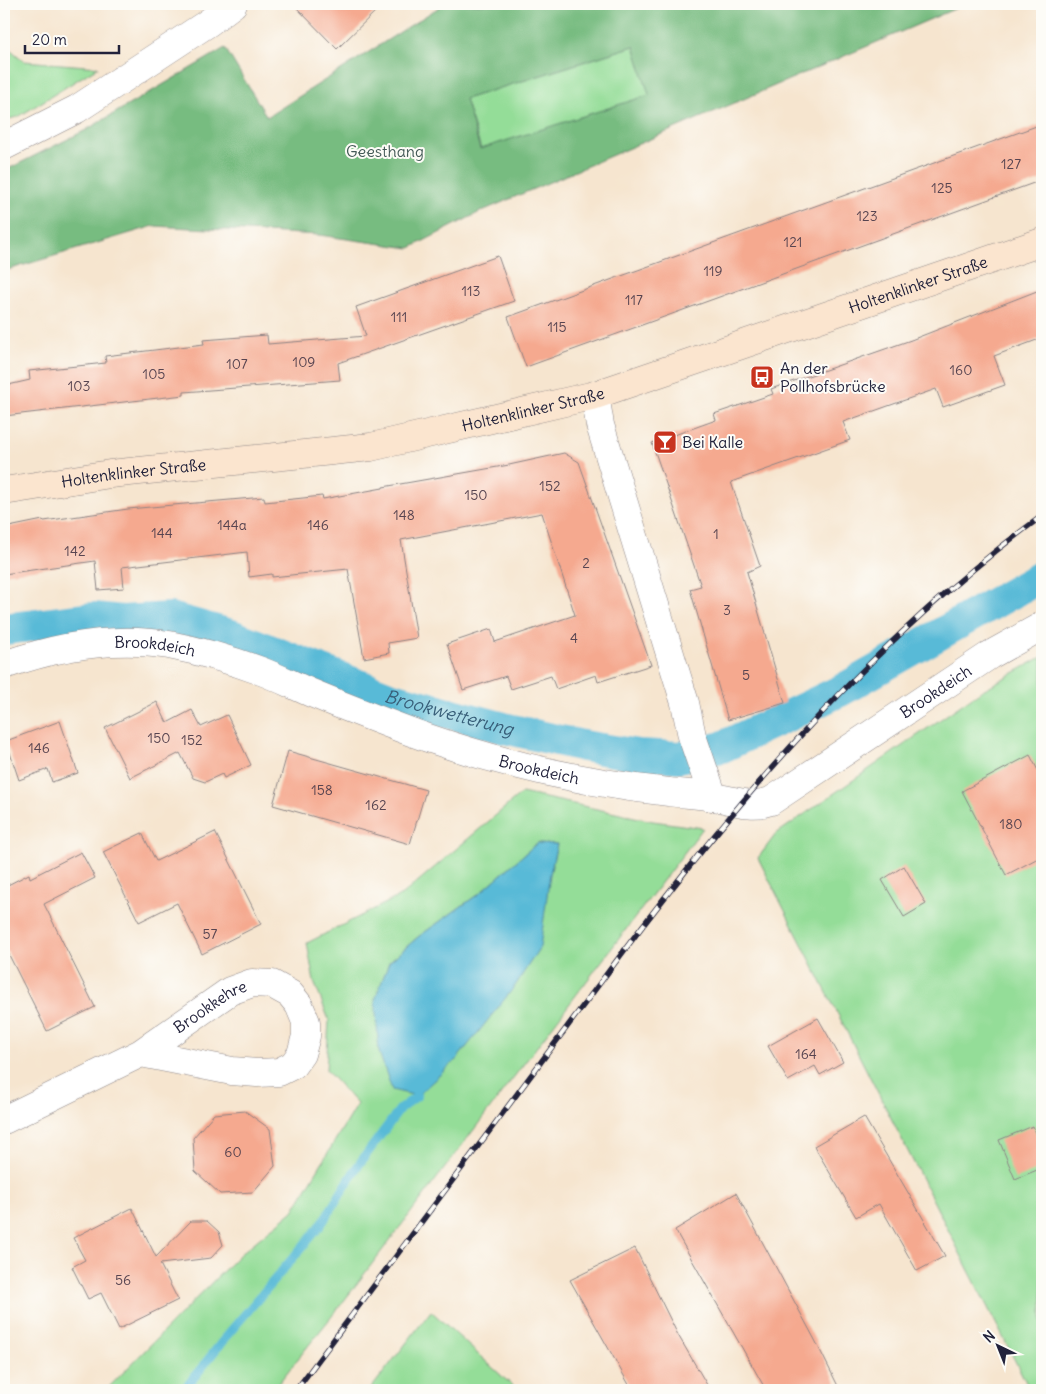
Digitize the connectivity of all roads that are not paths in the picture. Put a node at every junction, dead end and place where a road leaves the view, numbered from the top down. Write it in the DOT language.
graph roads {
  1 [pos="233,4"];
  2 [pos="4,146"];
  3 [pos="1042,242"];
  4 [pos="595,395"];
  5 [pos="4,491"];
  6 [pos="1042,626"];
  7 [pos="4,665"];
  8 [pos="713,797"];
  9 [pos="141,1053"];
  10 [pos="4,1120"];
  1 -- 2 [label="street"];
  3 -- 4 [label="main road, Holtenklinker Straße"];
  4 -- 5 [label="main road, Holtenklinker Straße"];
  4 -- 8 [label="street"];
  6 -- 8 [label="street, Brookdeich"];
  7 -- 8 [label="street, Brookdeich"];
  9 -- 9 [label="street, Brookkehre"];
  9 -- 10 [label="street, Brookkehre"];
}
